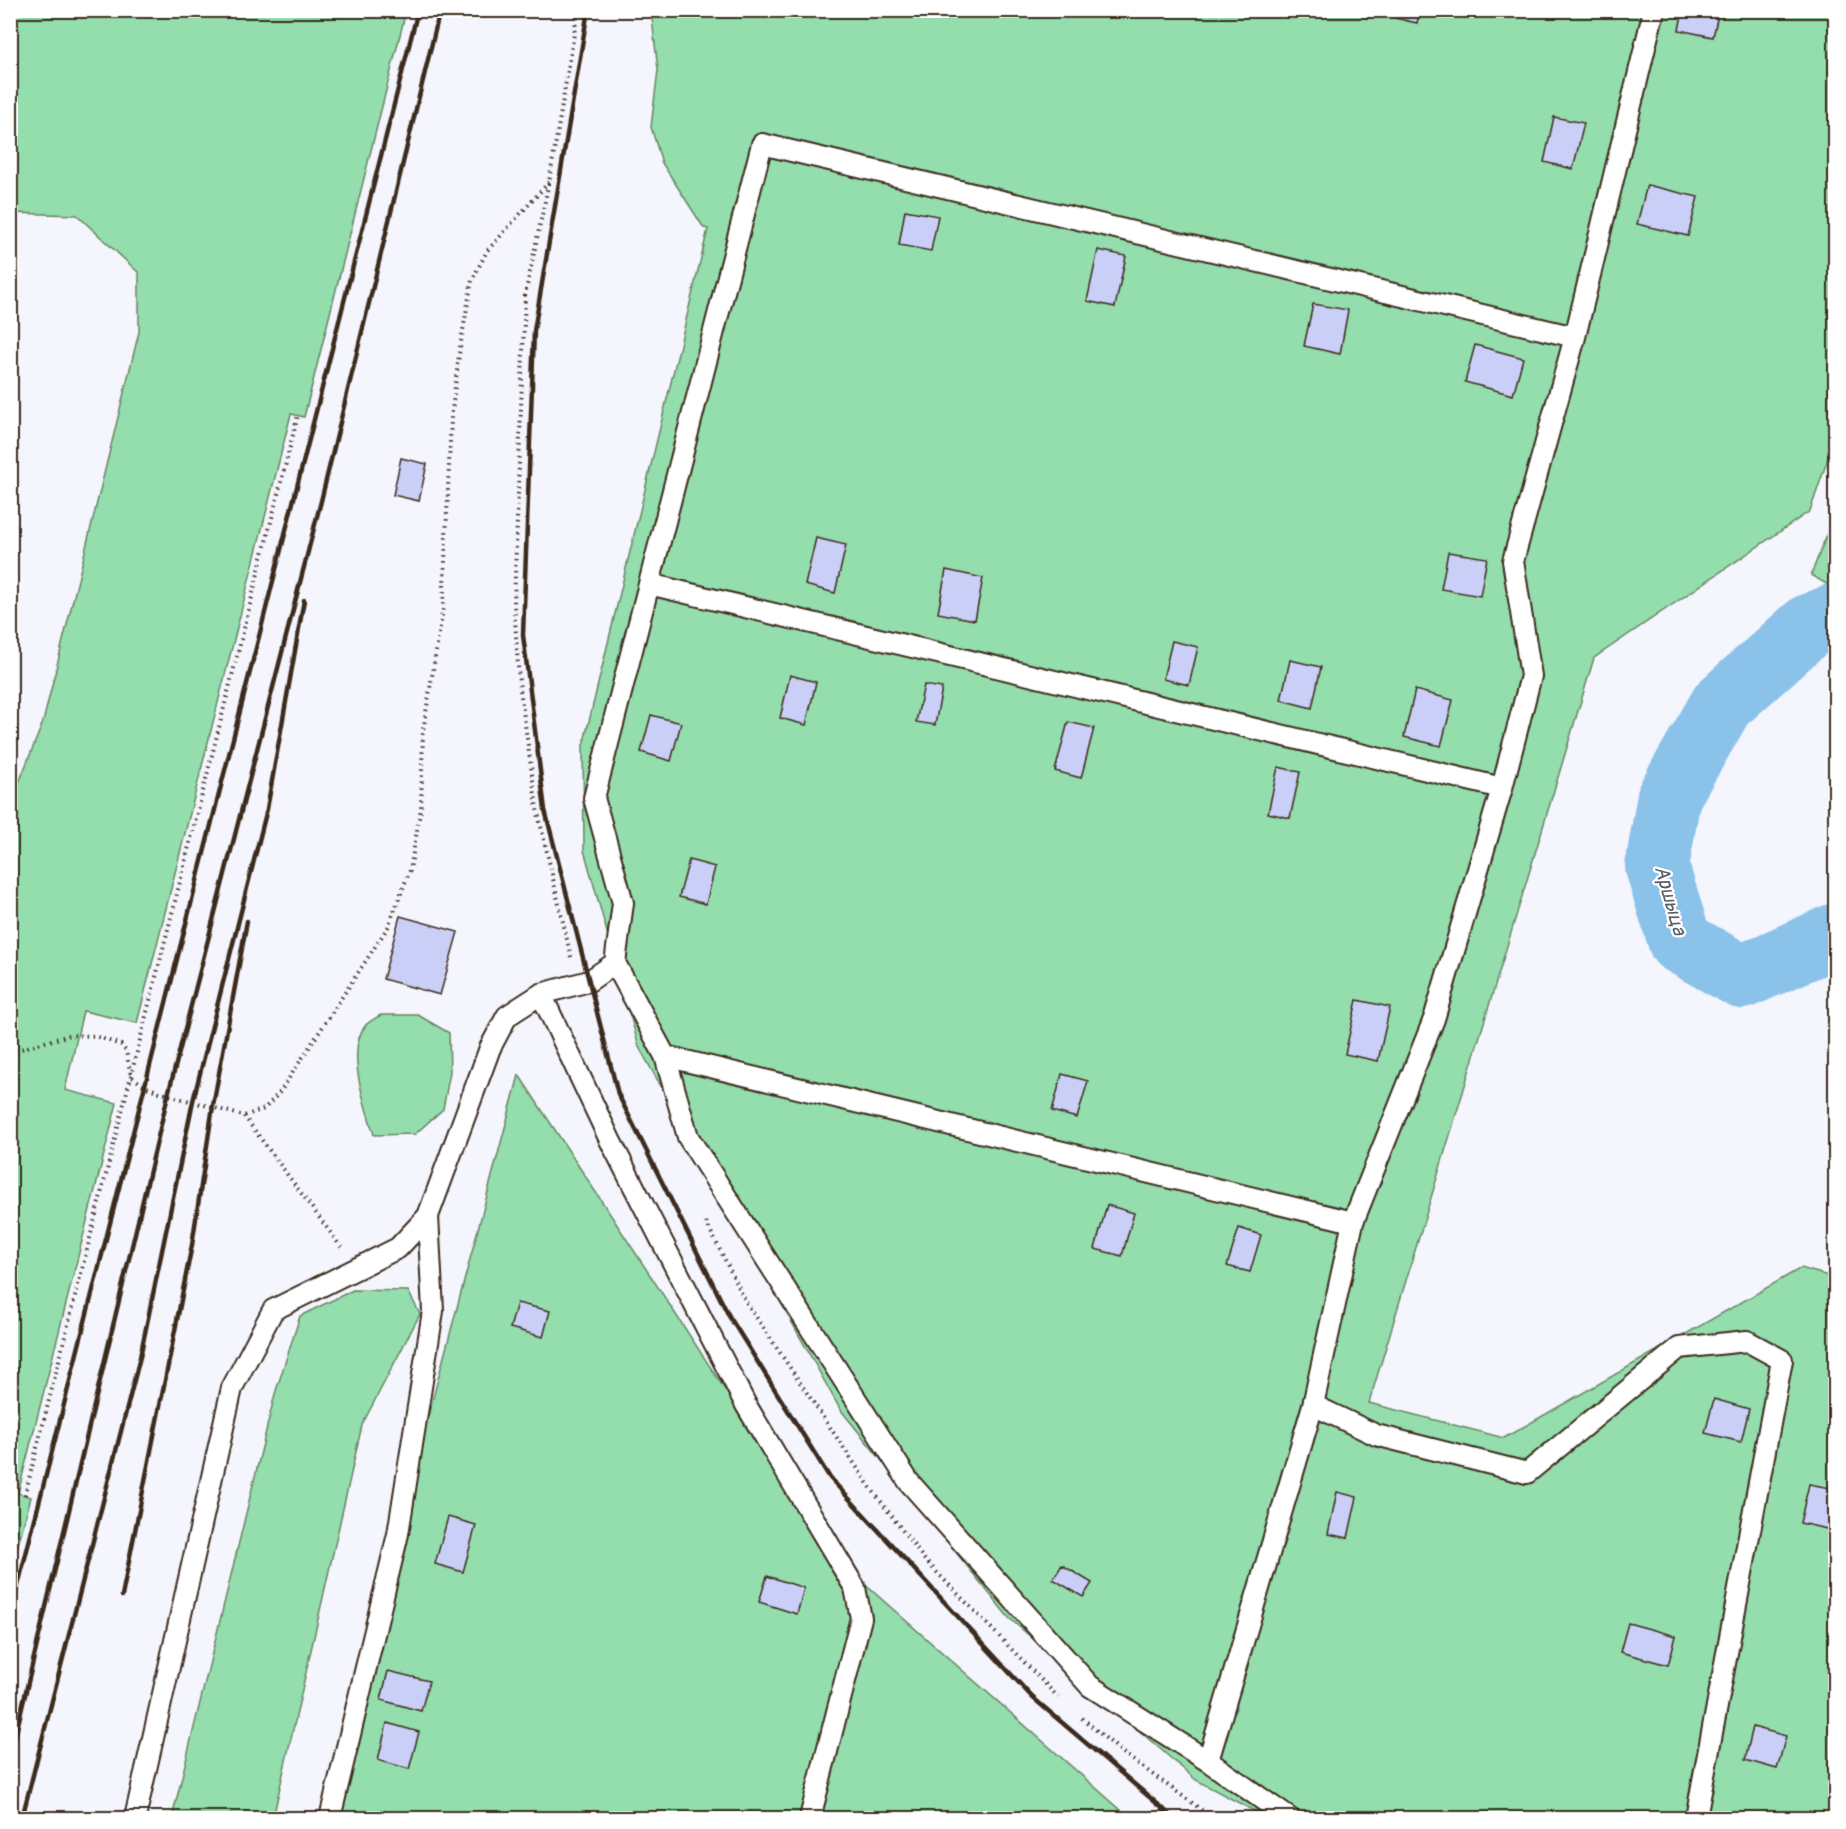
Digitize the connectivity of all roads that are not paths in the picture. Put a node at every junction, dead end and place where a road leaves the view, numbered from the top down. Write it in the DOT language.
graph roads {
  1 [pos="1654,10"];
  2 [pos="1575,337"];
  3 [pos="649,584"];
  4 [pos="1502,788"];
  5 [pos="615,963"];
  6 [pos="541,994"];
  7 [pos="665,1056"];
  8 [pos="428,1216"];
  9 [pos="1353,1222"];
  10 [pos="1313,1405"];
  11 [pos="1208,1761"];
  12 [pos="135,1818"];
  13 [pos="330,1818"];
  14 [pos="810,1818"];
  15 [pos="1289,1818"];
  16 [pos="1696,1818"];
  1 -- 2 [label="lane"];
  2 -- 3 [label="lane"];
  2 -- 4 [label="lane"];
  3 -- 4 [label="lane"];
  3 -- 5 [label="lane"];
  4 -- 9 [label="lane"];
  5 -- 6 [label="lane"];
  5 -- 7 [label="lane"];
  6 -- 8 [label="lane"];
  6 -- 14 [label="lane"];
  7 -- 9 [label="lane"];
  7 -- 11 [label="lane"];
  8 -- 12 [label="lane"];
  8 -- 13 [label="lane"];
  9 -- 10 [label="lane"];
  10 -- 11 [label="lane"];
  10 -- 16 [label="lane"];
  11 -- 15 [label="lane"];
}
